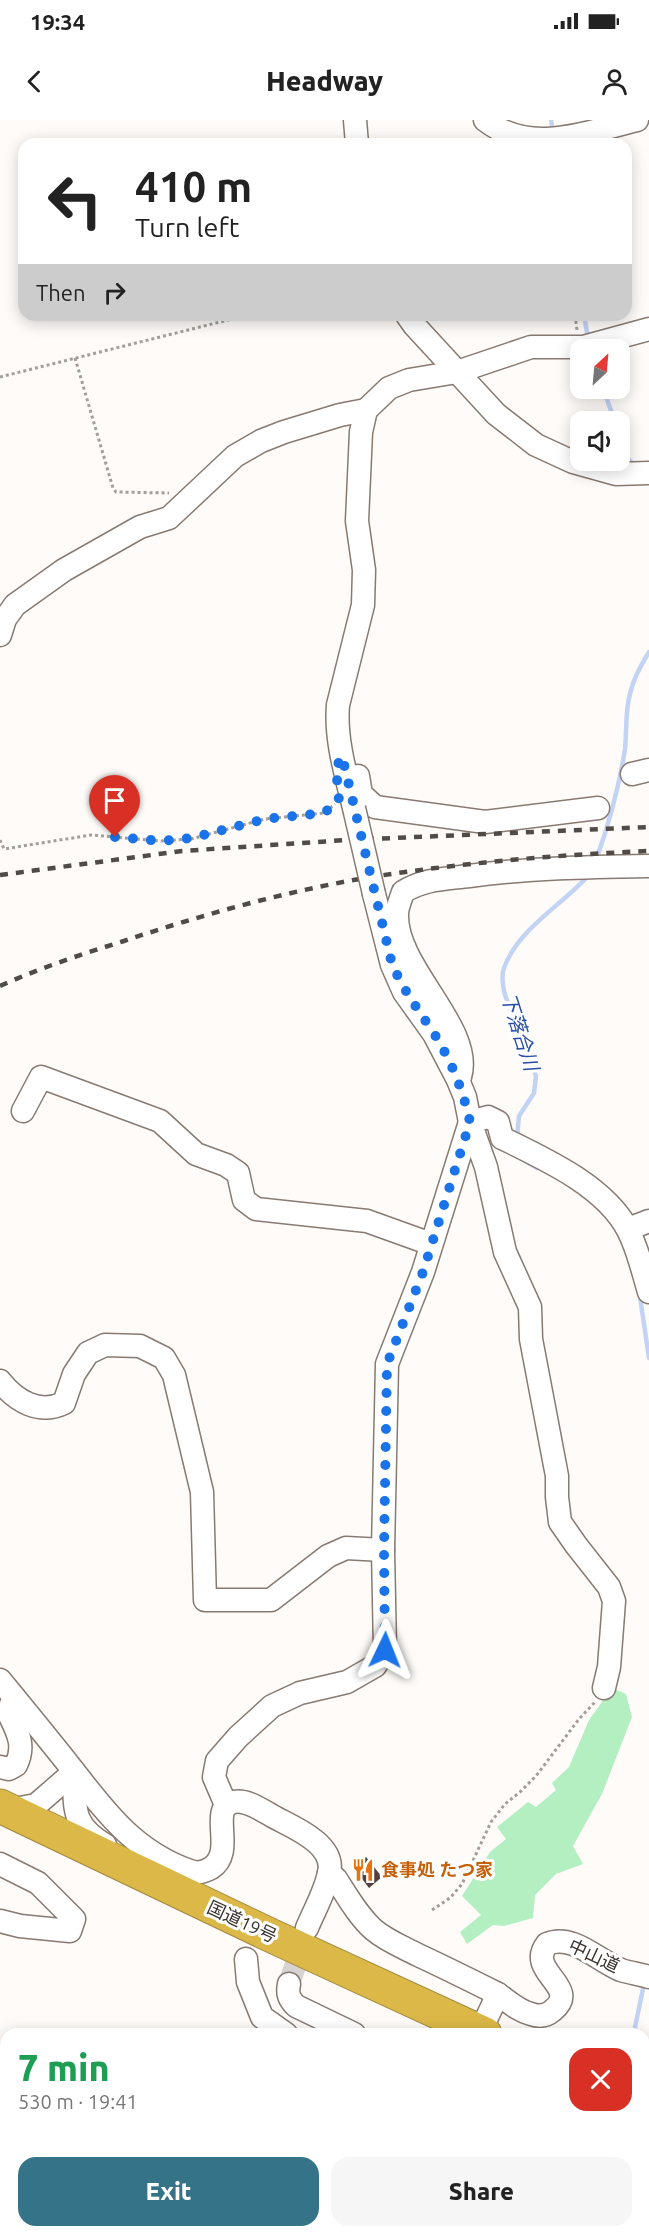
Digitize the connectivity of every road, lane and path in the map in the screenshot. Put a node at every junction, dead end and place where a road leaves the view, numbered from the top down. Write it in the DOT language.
graph roads {
  1 [pos="355,120"];
  2 [pos="485,120"];
  3 [pos="637,120"];
  4 [pos="356,138"];
  5 [pos="547,138"];
  6 [pos="559,138"];
  7 [pos="224,321"];
  8 [pos="411,321"];
  9 [pos="649,330"];
  10 [pos="75,358"];
  11 [pos="457,372"];
  12 [pos="0,377"];
  13 [pos="366,410"];
  14 [pos="639,473"];
  15 [pos="206,485"];
  16 [pos="0,635"];
  17 [pos="342,756"];
  18 [pos="347,805"];
  19 [pos="598,808"];
  20 [pos="0,840"];
  21 [pos="649,866"];
  22 [pos="458,1080"];
  23 [pos="23,1111"];
  24 [pos="470,1122"];
  25 [pos="649,1221"];
  26 [pos="628,1229"];
  27 [pos="431,1244"];
  28 [pos="649,1292"];
  29 [pos="0,1381"];
  30 [pos="384,1550"];
  31 [pos="7,1688"];
  32 [pos="604,1688"];
  33 [pos="0,1767"];
  34 [pos="74,1772"];
  35 [pos="226,1805"];
  36 [pos="3,1815"];
  37 [pos="0,1864"];
  38 [pos="128,1869"];
  39 [pos="329,1873"];
  40 [pos="432,1910"];
  41 [pos="0,1921"];
  42 [pos="307,1928"];
  43 [pos="246,1959"];
  44 [pos="643,1975"];
  45 [pos="289,1984"];
  46 [pos="498,1994"];
  47 [pos="278,2028"];
  48 [pos="342,2028"];
  49 [pos="427,2028"];
  50 [pos="471,2028"];
  51 [pos="484,2028"];
  1 -- 4 [label="street"];
  2 -- 5 [label="street"];
  3 -- 6 [label="street"];
  7 -- 10 [label="path"];
  8 -- 11 [label="street"];
  9 -- 11 [label="street"];
  10 -- 12 [label="path"];
  10 -- 15 [label="path"];
  11 -- 13 [label="street"];
  11 -- 14 [label="street"];
  13 -- 15 [label="street"];
  13 -- 17 [label="street"];
  15 -- 16 [label="street"];
  17 -- 18 [label="street"];
  17 -- 19 [label="street"];
  18 -- 20 [label="path"];
  18 -- 22 [label="street, bridge"];
  21 -- 22 [label="street"];
  22 -- 24 [label="street"];
  23 -- 27 [label="street"];
  24 -- 26 [label="street"];
  24 -- 27 [label="street"];
  24 -- 32 [label="street"];
  25 -- 26 [label="street"];
  26 -- 28 [label="street"];
  27 -- 30 [label="street"];
  29 -- 30 [label="street"];
  30 -- 35 [label="street"];
  31 -- 33 [label="street"];
  31 -- 34 [label="street"];
  32 -- 40 [label="path"];
  34 -- 35 [label="street"];
  34 -- 36 [label="street"];
  34 -- 38 [label="street"];
  35 -- 39 [label="street"];
  36 -- 38 [label="highway, 国道19号"];
  36 -- 49 [label="highway, 国道19号"];
  37 -- 41 [label="street"];
  38 -- 50 [label="highway, 国道19号"];
  39 -- 42 [label="street"];
  39 -- 46 [label="street"];
  43 -- 47 [label="street"];
  44 -- 46 [label="street, 中山道"];
  45 -- 48 [label="street"];
  46 -- 51 [label="street"];
}
